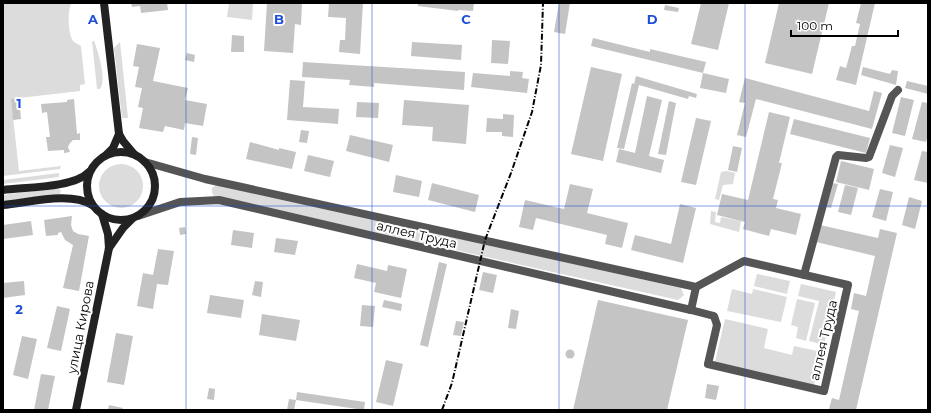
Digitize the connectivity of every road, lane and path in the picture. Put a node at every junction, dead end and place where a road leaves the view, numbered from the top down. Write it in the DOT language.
graph roads {
  1 [pos="104,3"];
  2 [pos="898,90"];
  3 [pos="119,134"];
  4 [pos="135,155"];
  5 [pos="104,156"];
  6 [pos="146,162"];
  7 [pos="91,170"];
  8 [pos="3,190"];
  9 [pos="3,205"];
  10 [pos="93,206"];
  11 [pos="102,214"];
  12 [pos="135,217"];
  13 [pos="109,248"];
  14 [pos="804,275"];
  15 [pos="696,287"];
  16 [pos="691,310"];
  17 [pos="76,410"];
  1 -- 3 [label="main road"];
  2 -- 14 [label="street"];
  3 -- 4 [label="main road"];
  3 -- 5 [label="main road"];
  4 -- 5 [label="main road"];
  4 -- 6 [label="main road"];
  5 -- 7 [label="main road"];
  6 -- 12 [label="main road"];
  6 -- 15 [label="street, аллея Труда"];
  7 -- 8 [label="main road"];
  7 -- 10 [label="main road"];
  9 -- 10 [label="main road"];
  10 -- 11 [label="main road"];
  11 -- 12 [label="main road"];
  11 -- 13 [label="main road, улица Кирова"];
  12 -- 13 [label="main road, улица Кирова"];
  12 -- 16 [label="street, аллея Труда"];
  13 -- 17 [label="main road, улица Кирова"];
  14 -- 15 [label="street, аллея Труда"];
  14 -- 16 [label="street, аллея Труда"];
  15 -- 16 [label="street"];
}
